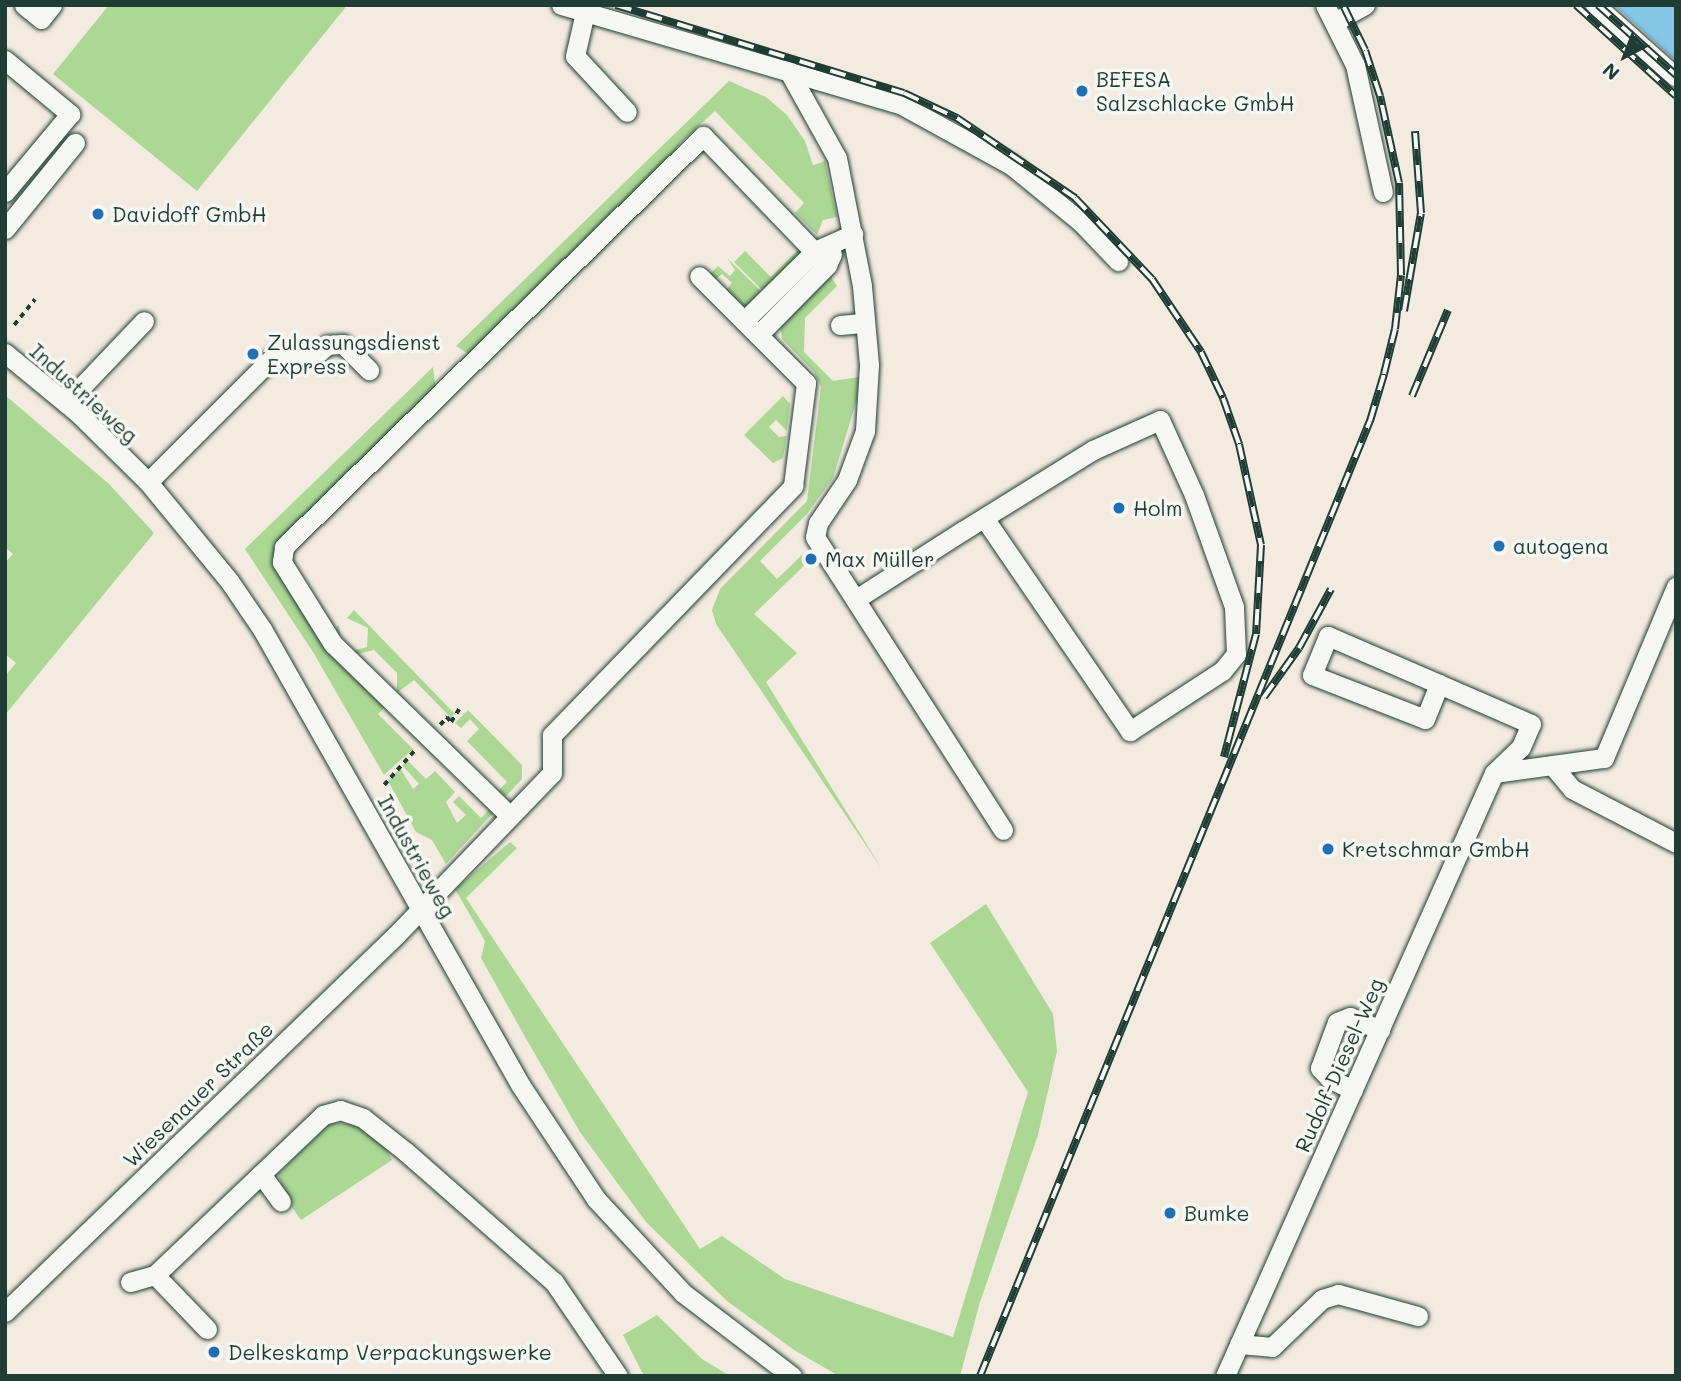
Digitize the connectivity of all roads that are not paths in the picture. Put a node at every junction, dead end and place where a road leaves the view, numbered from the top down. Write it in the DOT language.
graph roads {
  1 [pos="24,5"];
  2 [pos="52,5"];
  3 [pos="561,5"];
  4 [pos="1365,5"];
  5 [pos="1595,5"];
  6 [pos="585,12"];
  7 [pos="1330,13"];
  8 [pos="5,60"];
  9 [pos="788,70"];
  10 [pos="1676,77"];
  11 [pos="627,111"];
  12 [pos="75,143"];
  13 [pos="5,192"];
  14 [pos="1383,192"];
  15 [pos="5,229"];
  16 [pos="845,237"];
  17 [pos="821,258"];
  18 [pos="1118,261"];
  19 [pos="699,276"];
  20 [pos="144,321"];
  21 [pos="865,323"];
  22 [pos="841,325"];
  23 [pos="751,328"];
  24 [pos="5,353"];
  25 [pos="369,370"];
  26 [pos="66,403"];
  27 [pos="148,482"];
  28 [pos="984,518"];
  29 [pos="1676,587"];
  30 [pos="856,599"];
  31 [pos="1439,684"];
  32 [pos="1552,765"];
  33 [pos="1494,773"];
  34 [pos="510,816"];
  35 [pos="1003,830"];
  36 [pos="1676,843"];
  37 [pos="421,908"];
  38 [pos="1380,1030"];
  39 [pos="1353,1090"];
  40 [pos="261,1174"];
  41 [pos="281,1202"];
  42 [pos="155,1275"];
  43 [pos="130,1282"];
  44 [pos="5,1312"];
  45 [pos="1418,1316"];
  46 [pos="207,1329"];
  47 [pos="1239,1344"];
  48 [pos="618,1376"];
  49 [pos="792,1376"];
  50 [pos="1225,1376"];
  1 -- 2 [label="street"];
  3 -- 6 [label="street"];
  4 -- 7 [label="street"];
  5 -- 10 [label="street"];
  6 -- 9 [label="street"];
  6 -- 11 [label="street"];
  7 -- 14 [label="street"];
  8 -- 13 [label="street"];
  9 -- 16 [label="street"];
  9 -- 18 [label="street"];
  12 -- 15 [label="street"];
  16 -- 17 [label="street"];
  16 -- 21 [label="street"];
  17 -- 23 [label="street"];
  17 -- 34 [label="street"];
  19 -- 23 [label="street"];
  20 -- 26 [label="street"];
  21 -- 22 [label="street"];
  21 -- 30 [label="street"];
  23 -- 34 [label="street, Wiesenauer Straße"];
  24 -- 26 [label="street, Industrieweg"];
  25 -- 27 [label="street"];
  26 -- 27 [label="street, Industrieweg"];
  27 -- 37 [label="street, Industrieweg"];
  28 -- 28 [label="street"];
  28 -- 30 [label="street"];
  29 -- 32 [label="street"];
  30 -- 35 [label="street"];
  31 -- 31 [label="street"];
  31 -- 33 [label="street"];
  32 -- 33 [label="street"];
  32 -- 36 [label="street"];
  33 -- 38 [label="street, Rudolf-Diesel-Weg"];
  34 -- 37 [label="street, Wiesenauer Straße"];
  37 -- 44 [label="street, Wiesenauer Straße"];
  37 -- 49 [label="street, Industrieweg"];
  38 -- 39 [label="street, Rudolf-Diesel-Weg"];
  38 -- 39 [label="street"];
  39 -- 47 [label="street, Rudolf-Diesel-Weg"];
  40 -- 41 [label="street"];
  40 -- 42 [label="street"];
  40 -- 48 [label="street"];
  42 -- 43 [label="street"];
  42 -- 46 [label="street"];
  45 -- 47 [label="street"];
  47 -- 50 [label="street, Rudolf-Diesel-Weg"];
}
